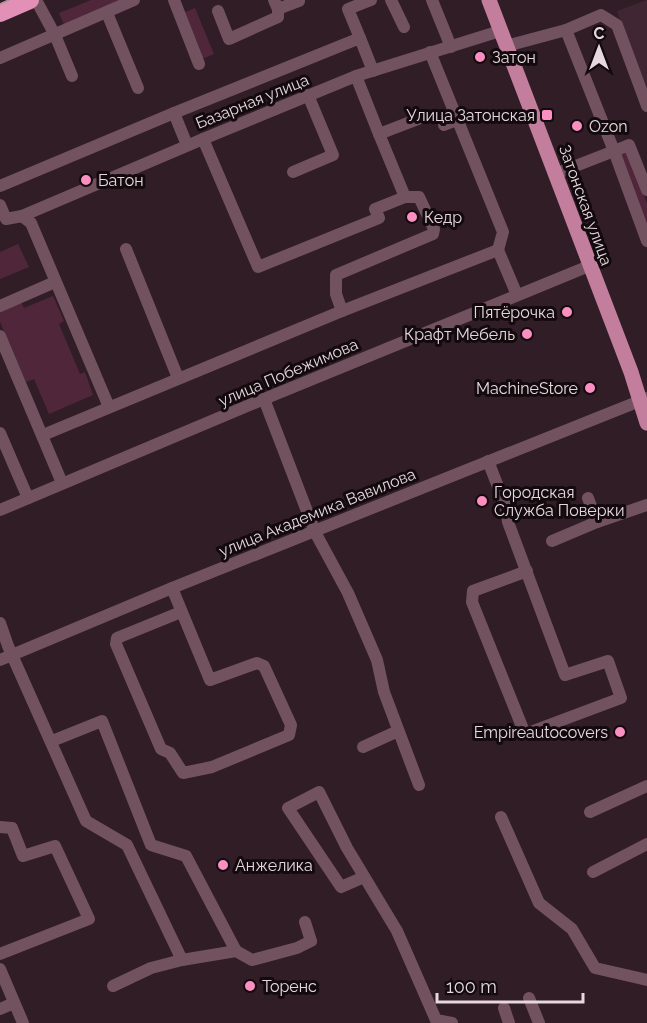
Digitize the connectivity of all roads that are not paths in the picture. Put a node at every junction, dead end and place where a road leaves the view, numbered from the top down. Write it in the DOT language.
graph roads {
  1 [pos="30,0"];
  2 [pos="36,0"];
  3 [pos="134,0"];
  4 [pos="174,0"];
  5 [pos="371,0"];
  6 [pos="391,0"];
  7 [pos="432,0"];
  8 [pos="489,0"];
  9 [pos="299,1"];
  10 [pos="276,4"];
  11 [pos="218,11"];
  12 [pos="0,13"];
  13 [pos="107,13"];
  14 [pos="404,27"];
  15 [pos="566,30"];
  16 [pos="500,31"];
  17 [pos="55,35"];
  18 [pos="360,38"];
  19 [pos="506,46"];
  20 [pos="451,47"];
  21 [pos="430,52"];
  22 [pos="0,58"];
  23 [pos="199,64"];
  24 [pos="373,70"];
  25 [pos="72,76"];
  26 [pos="356,76"];
  27 [pos="138,88"];
  28 [pos="308,95"];
  29 [pos="647,106"];
  30 [pos="174,112"];
  31 [pos="426,116"];
  32 [pos="459,119"];
  33 [pos="444,125"];
  34 [pos="379,134"];
  35 [pos="202,139"];
  36 [pos="187,145"];
  37 [pos="614,151"];
  38 [pos="293,172"];
  39 [pos="555,174"];
  40 [pos="0,186"];
  41 [pos="647,190"];
  42 [pos="405,197"];
  43 [pos="0,205"];
  44 [pos="22,216"];
  45 [pos="647,241"];
  46 [pos="126,249"];
  47 [pos="498,250"];
  48 [pos="589,266"];
  49 [pos="56,282"];
  50 [pos="517,295"];
  51 [pos="0,306"];
  52 [pos="342,311"];
  53 [pos="0,336"];
  54 [pos="178,378"];
  55 [pos="264,399"];
  56 [pos="643,399"];
  57 [pos="109,407"];
  58 [pos="647,423"];
  59 [pos="0,433"];
  60 [pos="43,435"];
  61 [pos="488,461"];
  62 [pos="62,483"];
  63 [pos="28,498"];
  64 [pos="588,498"];
  65 [pos="647,505"];
  66 [pos="0,510"];
  67 [pos="597,522"];
  68 [pos="315,532"];
  69 [pos="552,541"];
  70 [pos="527,571"];
  71 [pos="172,588"];
  72 [pos="181,612"];
  73 [pos="0,623"];
  74 [pos="12,655"];
  75 [pos="0,660"];
  76 [pos="398,731"];
  77 [pos="52,741"];
  78 [pos="363,747"];
  79 [pos="419,786"];
  80 [pos="647,786"];
  81 [pos="590,812"];
  82 [pos="501,817"];
  83 [pos="0,827"];
  84 [pos="647,844"];
  85 [pos="592,872"];
  86 [pos="364,876"];
  87 [pos="305,922"];
  88 [pos="236,951"];
  89 [pos="0,954"];
  90 [pos="182,960"];
  91 [pos="0,969"];
  92 [pos="647,980"];
  93 [pos="113,986"];
  94 [pos="529,998"];
  95 [pos="14,1004"];
  96 [pos="504,1008"];
  97 [pos="0,1009"];
  98 [pos="23,1023"];
  99 [pos="452,1023"];
  100 [pos="509,1023"];
  101 [pos="539,1023"];
  1 -- 12 [label="highway"];
  2 -- 17 [label="street"];
  3 -- 13 [label="street"];
  4 -- 23 [label="street"];
  5 -- 18 [label="street"];
  6 -- 14 [label="street"];
  7 -- 20 [label="street"];
  8 -- 16 [label="main road, Затонская улица"];
  9 -- 10 [label="street"];
  10 -- 11 [label="street"];
  13 -- 17 [label="street"];
  13 -- 27 [label="street"];
  15 -- 19 [label="street"];
  15 -- 29 [label="street"];
  15 -- 37 [label="street"];
  16 -- 19 [label="main road, Затонская улица"];
  16 -- 20 [label="street, Базарная улица"];
  17 -- 22 [label="street"];
  17 -- 25 [label="street"];
  18 -- 24 [label="street"];
  18 -- 30 [label="street"];
  19 -- 39 [label="main road, Затонская улица"];
  20 -- 21 [label="street, Базарная улица"];
  21 -- 24 [label="street, Базарная улица"];
  21 -- 32 [label="street"];
  24 -- 26 [label="street, Базарная улица"];
  26 -- 28 [label="street, Базарная улица"];
  26 -- 34 [label="street"];
  28 -- 35 [label="street, Базарная улица"];
  28 -- 38 [label="street"];
  30 -- 36 [label="street"];
  30 -- 40 [label="street"];
  31 -- 34 [label="street"];
  32 -- 33 [label="street"];
  32 -- 47 [label="street"];
  34 -- 42 [label="street"];
  35 -- 36 [label="street, Базарная улица"];
  35 -- 42 [label="street"];
  36 -- 44 [label="street, Базарная улица"];
  37 -- 39 [label="street"];
  37 -- 41 [label="street"];
  37 -- 45 [label="street"];
  39 -- 48 [label="main road, Затонская улица"];
  42 -- 52 [label="street"];
  43 -- 44 [label="street"];
  44 -- 49 [label="street"];
  46 -- 54 [label="street"];
  47 -- 50 [label="street"];
  47 -- 52 [label="street"];
  48 -- 50 [label="street, улица Побежимова"];
  48 -- 56 [label="main road, Затонская улица"];
  49 -- 51 [label="street"];
  49 -- 57 [label="street"];
  50 -- 55 [label="street, улица Побежимова"];
  52 -- 54 [label="street"];
  53 -- 60 [label="street"];
  54 -- 57 [label="street"];
  55 -- 62 [label="street, улица Побежимова"];
  55 -- 68 [label="street"];
  56 -- 58 [label="main road, Затонская улица"];
  56 -- 61 [label="street, улица Академика Вавилова"];
  57 -- 60 [label="street"];
  59 -- 63 [label="street"];
  60 -- 62 [label="street"];
  61 -- 68 [label="street, улица Академика Вавилова"];
  61 -- 70 [label="street"];
  62 -- 63 [label="street, улица Побежимова"];
  63 -- 66 [label="street, улица Побежимова"];
  64 -- 67 [label="street"];
  65 -- 67 [label="street"];
  67 -- 69 [label="street"];
  68 -- 71 [label="street, улица Академика Вавилова"];
  68 -- 76 [label="street"];
  70 -- 70 [label="street"];
  71 -- 72 [label="street"];
  71 -- 74 [label="street, улица Академика Вавилова"];
  72 -- 72 [label="street"];
  73 -- 74 [label="street"];
  74 -- 75 [label="street, улица Академика Вавилова"];
  74 -- 77 [label="street"];
  76 -- 78 [label="street"];
  76 -- 79 [label="street"];
  77 -- 88 [label="street"];
  77 -- 90 [label="street"];
  80 -- 81 [label="street"];
  82 -- 92 [label="street"];
  83 -- 89 [label="street"];
  84 -- 85 [label="street"];
  86 -- 86 [label="street"];
  86 -- 99 [label="street"];
  87 -- 88 [label="street"];
  88 -- 90 [label="street"];
  90 -- 93 [label="street"];
  91 -- 95 [label="street"];
  94 -- 101 [label="street"];
  95 -- 97 [label="street"];
  95 -- 98 [label="street"];
  96 -- 100 [label="street"];
}
